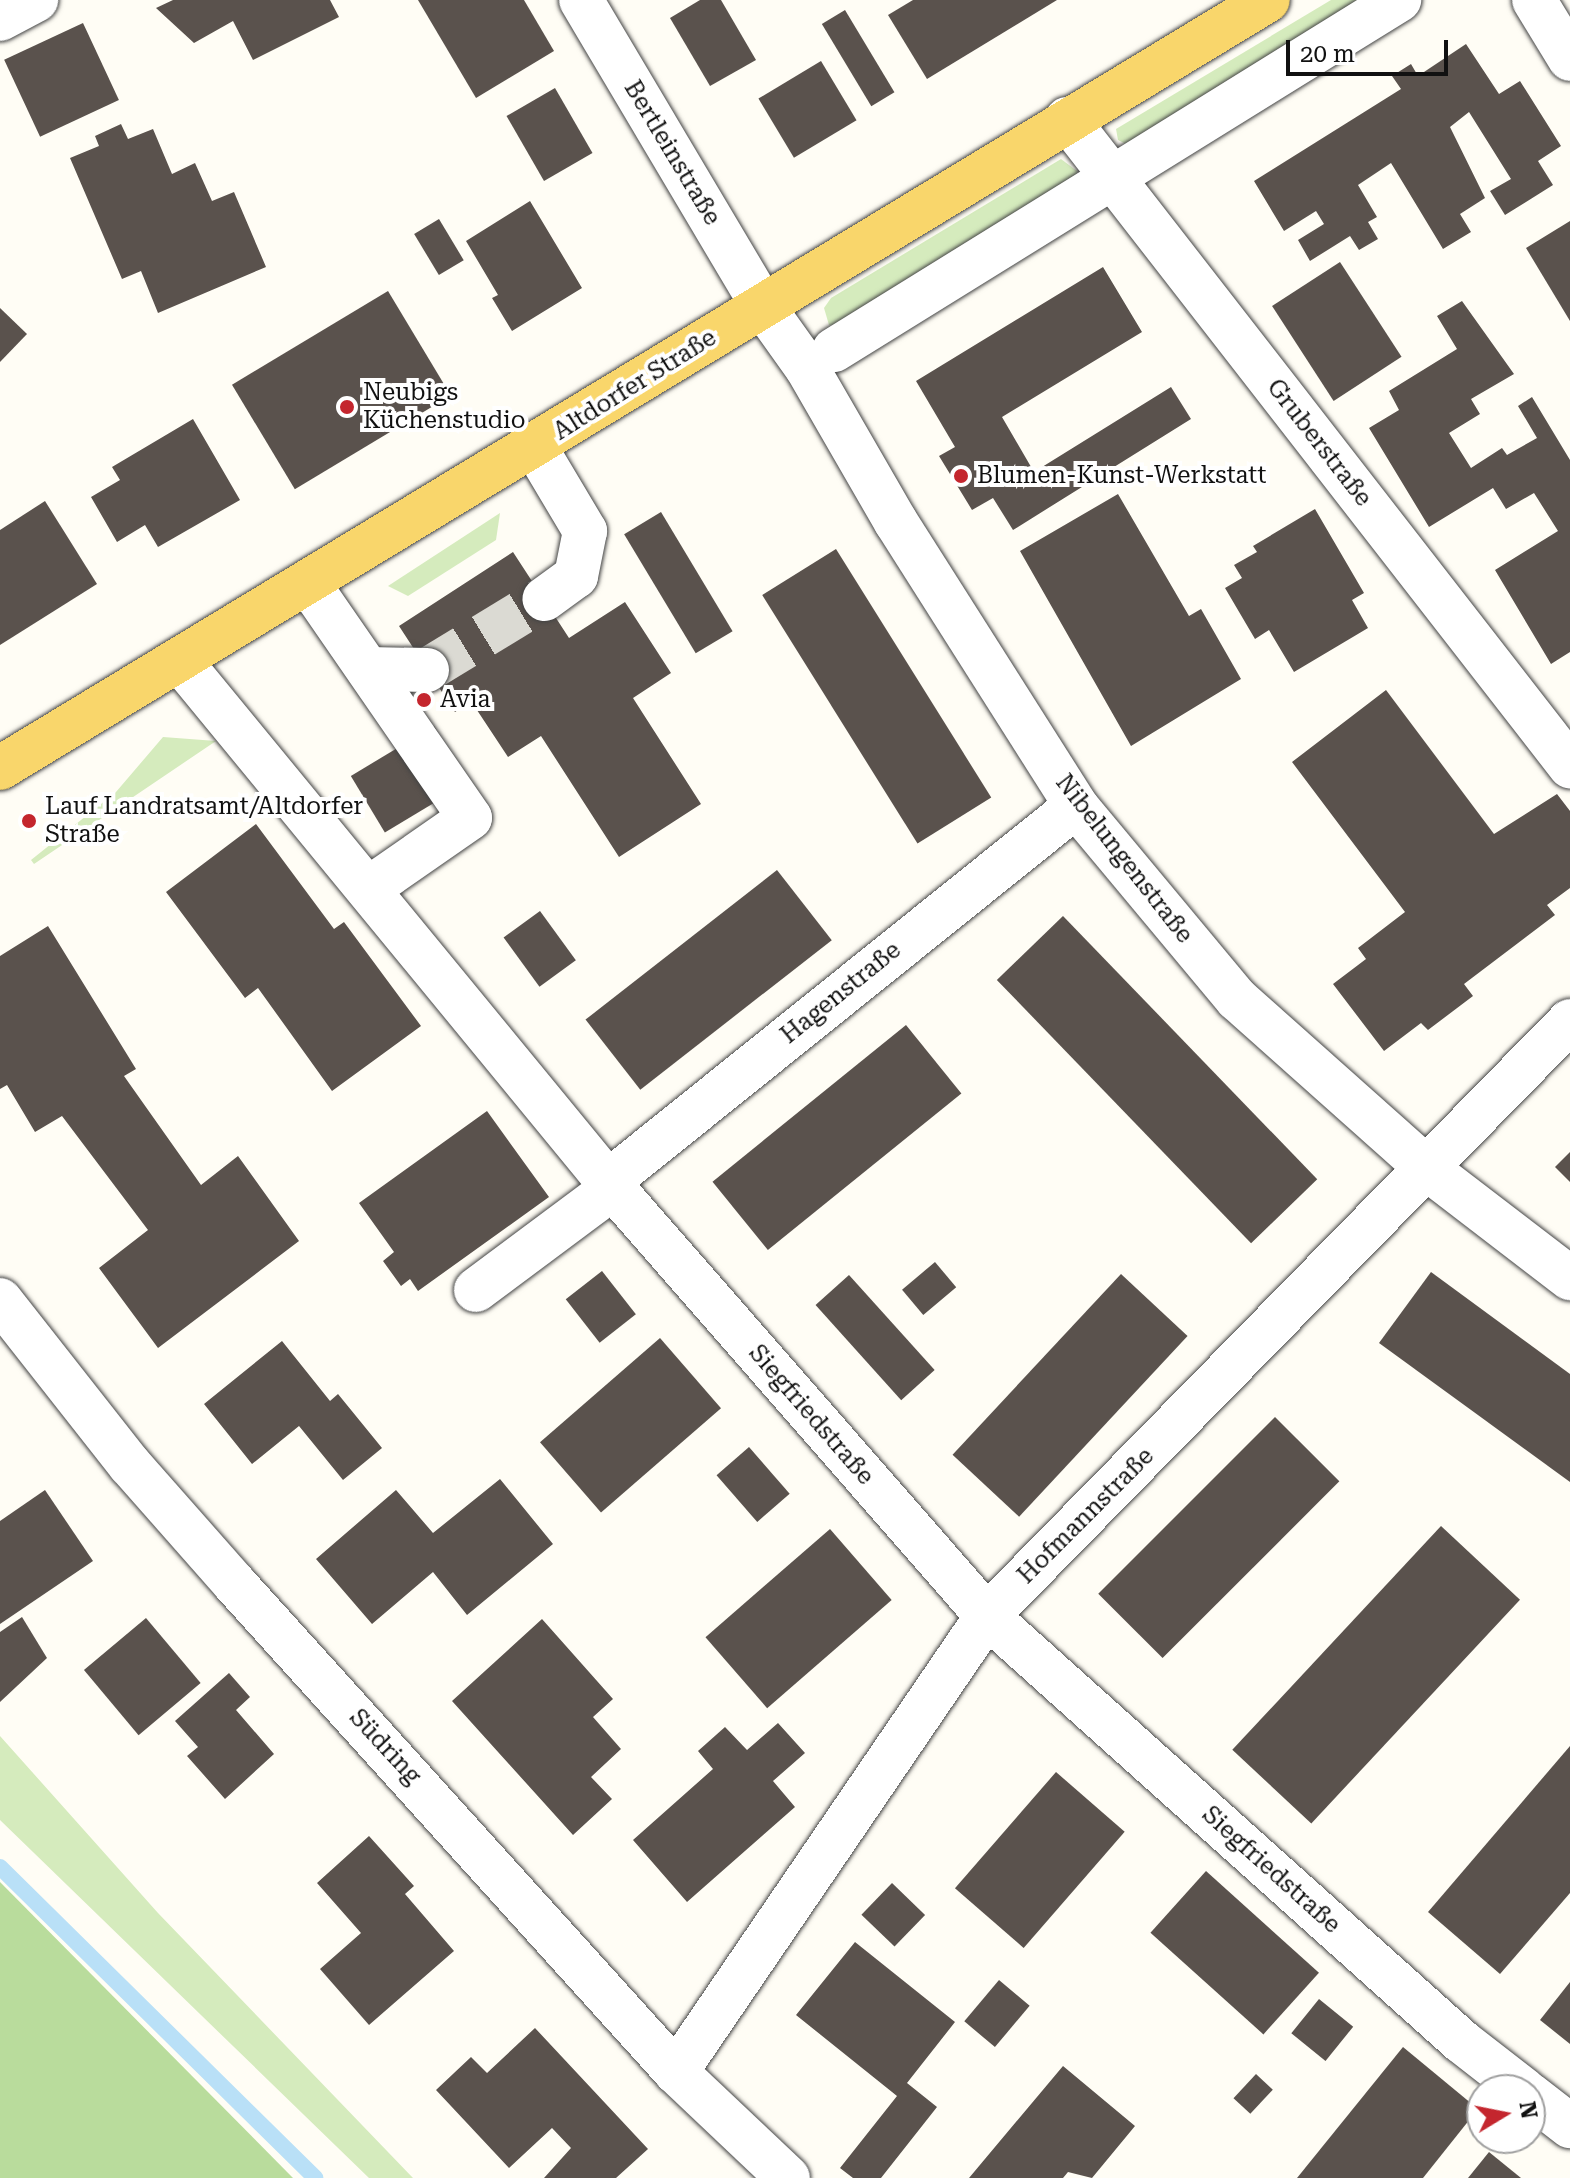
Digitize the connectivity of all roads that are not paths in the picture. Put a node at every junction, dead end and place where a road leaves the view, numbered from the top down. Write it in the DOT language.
graph roads {
  1 [pos="36,0"];
  2 [pos="581,0"];
  3 [pos="1268,0"];
  4 [pos="1399,0"];
  5 [pos="1534,0"];
  6 [pos="0,19"];
  7 [pos="1570,59"];
  8 [pos="1067,119"];
  9 [pos="1113,179"];
  10 [pos="762,305"];
  11 [pos="834,350"];
  12 [pos="535,447"];
  13 [pos="308,583"];
  14 [pos="544,599"];
  15 [pos="180,661"];
  16 [pos="368,669"];
  17 [pos="427,670"];
  18 [pos="1570,766"];
  19 [pos="0,768"];
  20 [pos="1076,806"];
  21 [pos="368,889"];
  22 [pos="1570,1021"];
  23 [pos="1429,1170"];
  24 [pos="611,1185"];
  25 [pos="1570,1278"];
  26 [pos="476,1290"];
  27 [pos="0,1300"];
  28 [pos="987,1616"];
  29 [pos="676,2072"];
  30 [pos="1503,2074"];
  31 [pos="1546,2107"];
  32 [pos="1570,2126"];
  33 [pos="788,2178"];
  1 -- 6 [label="street"];
  2 -- 10 [label="street, Bertleinstraße"];
  3 -- 8 [label="main road, Altdorfer Straße"];
  4 -- 9 [label="street"];
  5 -- 7 [label="street"];
  8 -- 9 [label="street, Gruberstraße"];
  8 -- 10 [label="main road, Altdorfer Straße"];
  9 -- 11 [label="street"];
  9 -- 18 [label="street, Gruberstraße"];
  10 -- 12 [label="main road, Altdorfer Straße"];
  10 -- 20 [label="street, Nibelungenstraße"];
  12 -- 13 [label="main road, Altdorfer Straße"];
  12 -- 14 [label="street"];
  13 -- 15 [label="main road, Altdorfer Straße"];
  13 -- 16 [label="street"];
  15 -- 19 [label="main road, Altdorfer Straße"];
  15 -- 21 [label="street, Siegfriedstraße"];
  16 -- 17 [label="street"];
  16 -- 21 [label="street"];
  20 -- 23 [label="street, Nibelungenstraße"];
  20 -- 24 [label="street, Hagenstraße"];
  21 -- 24 [label="street, Siegfriedstraße"];
  22 -- 23 [label="street, Hofmannstraße"];
  23 -- 25 [label="street, Nibelungenstraße"];
  23 -- 28 [label="street, Hofmannstraße"];
  24 -- 26 [label="street, Hagenstraße"];
  24 -- 28 [label="street, Siegfriedstraße"];
  27 -- 29 [label="street, Südring"];
  28 -- 29 [label="street, Hofmannstraße"];
  28 -- 30 [label="street, Siegfriedstraße"];
  29 -- 33 [label="street, Südring"];
  31 -- 32 [label="street"];
}
